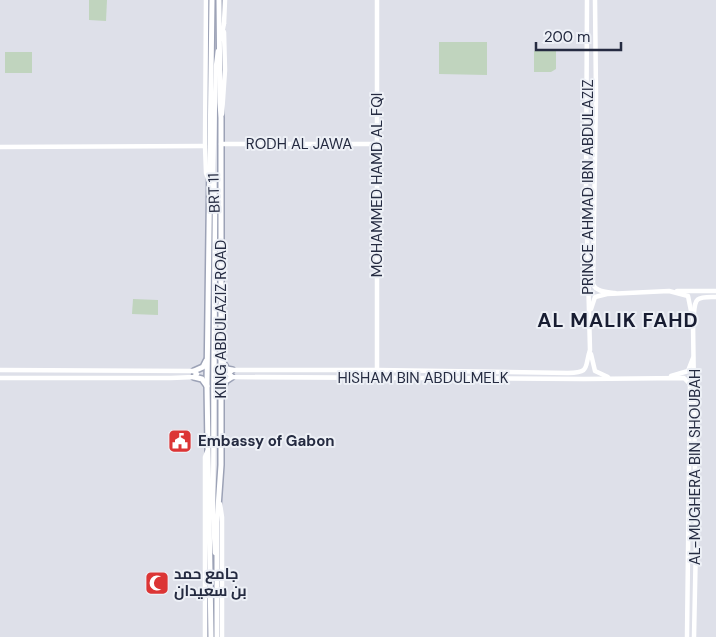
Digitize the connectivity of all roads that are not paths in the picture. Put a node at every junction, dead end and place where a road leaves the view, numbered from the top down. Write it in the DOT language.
graph roads {
  1 [pos="206,0"];
  2 [pos="212,0"];
  3 [pos="219,0"];
  4 [pos="225,0"];
  5 [pos="377,0"];
  6 [pos="587,0"];
  7 [pos="595,0"];
  8 [pos="224,23"];
  9 [pos="587,23"];
  10 [pos="595,23"];
  11 [pos="220,43"];
  12 [pos="221,118"];
  13 [pos="221,144"];
  14 [pos="377,144"];
  15 [pos="205,146"];
  16 [pos="0,147"];
  17 [pos="205,153"];
  18 [pos="210,164"];
  19 [pos="213,170"];
  20 [pos="209,181"];
  21 [pos="669,291"];
  22 [pos="716,291"];
  23 [pos="614,293"];
  24 [pos="716,297"];
  25 [pos="590,319"];
  26 [pos="693,322"];
  27 [pos="590,350"];
  28 [pos="694,353"];
  29 [pos="221,358"];
  30 [pos="208,359"];
  31 [pos="1,370"];
  32 [pos="232,370"];
  33 [pos="377,370"];
  34 [pos="583,372"];
  35 [pos="194,374"];
  36 [pos="232,377"];
  37 [pos="1,378"];
  38 [pos="667,378"];
  39 [pos="684,378"];
  40 [pos="615,379"];
  41 [pos="208,389"];
  42 [pos="221,390"];
  43 [pos="207,451"];
  44 [pos="220,501"];
  45 [pos="213,514"];
  46 [pos="210,544"];
  47 [pos="217,560"];
  48 [pos="205,637"];
  49 [pos="211,637"];
  50 [pos="217,637"];
  51 [pos="222,637"];
  52 [pos="686,637"];
  53 [pos="694,637"];
  1 -- 15 [label="street"];
  2 -- 18 [label="main road, KING ABDULAZIZ ROAD"];
  3 -- 11 [label="main road, KING ABDULAZIZ ROAD"];
  4 -- 8 [label="street"];
  5 -- 14 [label="street, MOHAMMED HAMD AL FQI"];
  6 -- 9 [label="street, PRINCE AHMAD IBN ABDULAZIZ"];
  7 -- 10 [label="street, PRINCE AHMAD IBN ABDULAZIZ"];
  8 -- 11 [label="street, BRT 11"];
  8 -- 12 [label="street"];
  9 -- 10 [label="street"];
  9 -- 25 [label="street, PRINCE AHMAD IBN ABDULAZIZ"];
  10 -- 23 [label="street, PRINCE AHMAD IBN ABDULAZIZ"];
  11 -- 12 [label="main road, KING ABDULAZIZ ROAD"];
  11 -- 19 [label="street, BRT 11"];
  12 -- 13 [label="main road, KING ABDULAZIZ ROAD"];
  13 -- 14 [label="street, RODH AL JAWA"];
  13 -- 29 [label="main road, KING ABDULAZIZ ROAD"];
  14 -- 33 [label="street, MOHAMMED HAMD AL FQI"];
  15 -- 16 [label="street"];
  15 -- 17 [label="street"];
  17 -- 18 [label="main road"];
  17 -- 20 [label="street"];
  18 -- 19 [label="main road"];
  18 -- 20 [label="main road, KING ABDULAZIZ ROAD"];
  19 -- 45 [label="street, BRT 11"];
  20 -- 30 [label="main road, KING ABDULAZIZ ROAD"];
  21 -- 22 [label="street"];
  21 -- 23 [label="street"];
  21 -- 26 [label="street"];
  23 -- 25 [label="street"];
  24 -- 26 [label="street, AL-MUGHERA BIN SHOUBAH"];
  25 -- 27 [label="street, PRINCE AHMAD IBN ABDULAZIZ"];
  26 -- 28 [label="street, AL-MUGHERA BIN SHOUBAH"];
  27 -- 34 [label="street, PRINCE AHMAD IBN ABDULAZIZ"];
  27 -- 40 [label="street, HISHAM BIN ABDULMELK"];
  28 -- 38 [label="street"];
  28 -- 53 [label="street, AL-MUGHERA BIN SHOUBAH"];
  29 -- 32 [label="main road"];
  29 -- 42 [label="main road, KING ABDULAZIZ ROAD"];
  30 -- 35 [label="main road"];
  30 -- 41 [label="main road, KING ABDULAZIZ ROAD"];
  31 -- 35 [label="street"];
  31 -- 37 [label="street"];
  32 -- 33 [label="street, HISHAM BIN ABDULMELK"];
  32 -- 36 [label="street"];
  33 -- 34 [label="street, HISHAM BIN ABDULMELK"];
  35 -- 37 [label="street"];
  35 -- 41 [label="main road"];
  36 -- 40 [label="street, HISHAM BIN ABDULMELK"];
  36 -- 42 [label="main road"];
  38 -- 39 [label="street, HISHAM BIN ABDULMELK"];
  38 -- 40 [label="street, HISHAM BIN ABDULMELK"];
  39 -- 52 [label="street, AL-MUGHERA BIN SHOUBAH"];
  41 -- 43 [label="main road, KING ABDULAZIZ ROAD"];
  42 -- 44 [label="main road, KING ABDULAZIZ ROAD"];
  43 -- 46 [label="main road, KING ABDULAZIZ ROAD"];
  43 -- 48 [label="street"];
  44 -- 47 [label="main road, KING ABDULAZIZ ROAD"];
  44 -- 51 [label="street"];
  45 -- 46 [label="street, BRT 11"];
  45 -- 47 [label="street, BRT 11"];
  46 -- 49 [label="main road, KING ABDULAZIZ ROAD"];
  47 -- 50 [label="main road, KING ABDULAZIZ ROAD"];
}
